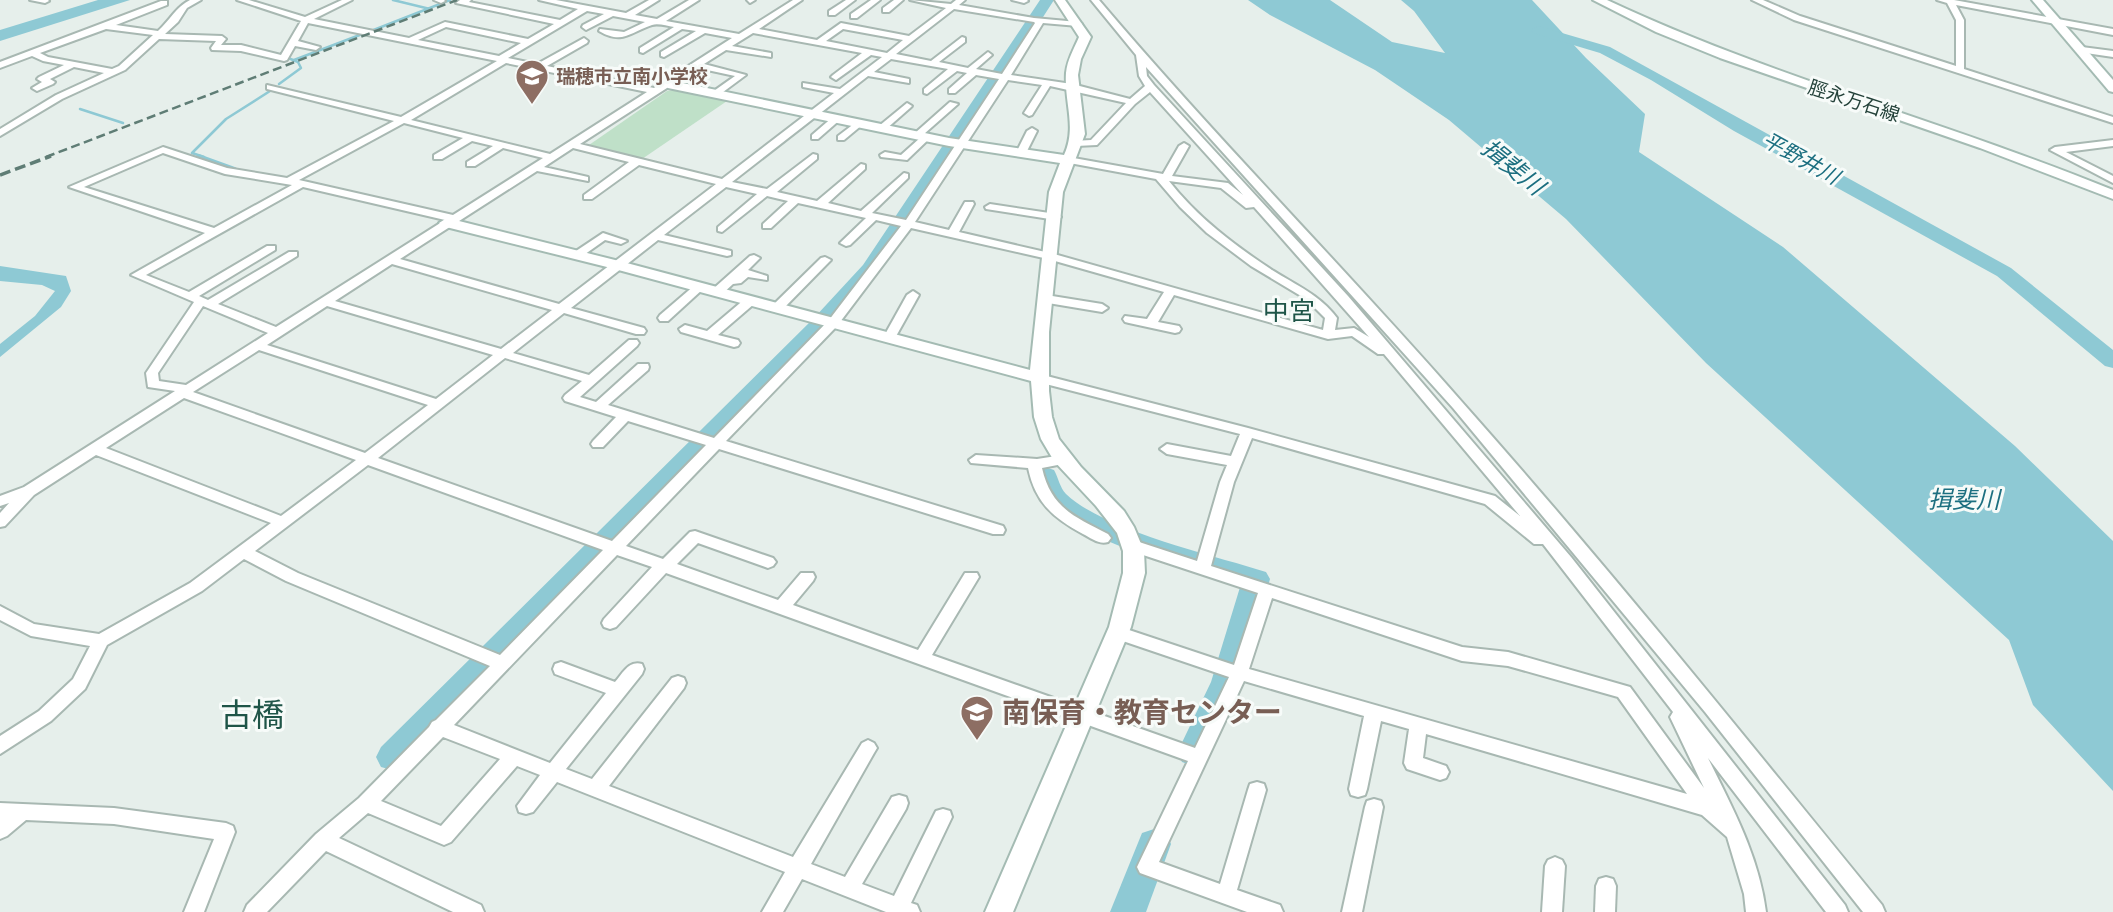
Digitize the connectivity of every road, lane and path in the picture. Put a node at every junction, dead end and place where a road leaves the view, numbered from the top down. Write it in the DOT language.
graph roads {
  1 [pos="34,0"];
  2 [pos="198,0"];
  3 [pos="241,0"];
  4 [pos="348,0"];
  5 [pos="467,0"];
  6 [pos="543,0"];
  7 [pos="655,0"];
  8 [pos="695,0"];
  9 [pos="797,0"];
  10 [pos="850,0"];
  11 [pos="876,0"];
  12 [pos="899,0"];
  13 [pos="919,0"];
  14 [pos="961,0"];
  15 [pos="1060,0"];
  16 [pos="1095,0"];
  17 [pos="1598,0"];
  18 [pos="1756,0"];
  19 [pos="2036,0"];
  20 [pos="45,1"];
  21 [pos="162,1"];
  22 [pos="1946,1"];
  23 [pos="585,5"];
  24 [pos="184,6"];
  25 [pos="952,7"];
  26 [pos="886,10"];
  27 [pos="612,13"];
  28 [pos="832,13"];
  29 [pos="627,16"];
  30 [pos="854,16"];
  31 [pos="306,20"];
  32 [pos="656,21"];
  33 [pos="1040,21"];
  34 [pos="2052,21"];
  35 [pos="559,22"];
  36 [pos="1077,24"];
  37 [pos="105,26"];
  38 [pos="681,26"];
  39 [pos="586,27"];
  40 [pos="704,30"];
  41 [pos="752,30"];
  42 [pos="603,31"];
  43 [pos="2113,32"];
  44 [pos="160,35"];
  45 [pos="740,37"];
  46 [pos="911,39"];
  47 [pos="962,40"];
  48 [pos="410,41"];
  49 [pos="529,41"];
  50 [pos="584,41"];
  51 [pos="292,43"];
  52 [pos="818,43"];
  53 [pos="316,47"];
  54 [pos="725,47"];
  55 [pos="643,50"];
  56 [pos="2082,50"];
  57 [pos="869,52"];
  58 [pos="33,53"];
  59 [pos="1139,53"];
  60 [pos="664,54"];
  61 [pos="2113,54"];
  62 [pos="768,55"];
  63 [pos="988,55"];
  64 [pos="887,56"];
  65 [pos="503,60"];
  66 [pos="932,64"];
  67 [pos="0,65"];
  68 [pos="72,65"];
  69 [pos="697,65"];
  70 [pos="537,68"];
  71 [pos="955,68"];
  72 [pos="1960,70"];
  73 [pos="971,71"];
  74 [pos="113,72"];
  75 [pos="866,73"];
  76 [pos="835,77"];
  77 [pos="1005,77"];
  78 [pos="2108,77"];
  79 [pos="906,81"];
  80 [pos="1048,83"];
  81 [pos="668,84"];
  82 [pos="806,85"];
  83 [pos="270,87"];
  84 [pos="1072,87"];
  85 [pos="1150,87"];
  86 [pos="37,88"];
  87 [pos="2113,88"];
  88 [pos="656,91"];
  89 [pos="927,91"];
  90 [pos="952,91"];
  91 [pos="842,92"];
  92 [pos="716,93"];
  93 [pos="1132,102"];
  94 [pos="953,104"];
  95 [pos="907,106"];
  96 [pos="1028,113"];
  97 [pos="813,114"];
  98 [pos="837,118"];
  99 [pos="402,120"];
  100 [pos="2113,120"];
  101 [pos="859,123"];
  102 [pos="882,128"];
  103 [pos="1032,131"];
  104 [pos="0,133"];
  105 [pos="815,136"];
  106 [pos="922,136"];
  107 [pos="470,138"];
  108 [pos="841,138"];
  109 [pos="957,143"];
  110 [pos="1076,143"];
  111 [pos="2113,143"];
  112 [pos="502,145"];
  113 [pos="572,145"];
  114 [pos="1184,146"];
  115 [pos="1021,153"];
  116 [pos="885,155"];
  117 [pos="439,157"];
  118 [pos="813,157"];
  119 [pos="552,158"];
  120 [pos="1068,160"];
  121 [pos="636,162"];
  122 [pos="471,164"];
  123 [pos="861,167"];
  124 [pos="537,168"];
  125 [pos="904,176"];
  126 [pos="1163,178"];
  127 [pos="584,179"];
  128 [pos="2113,180"];
  129 [pos="294,183"];
  130 [pos="724,183"];
  131 [pos="767,193"];
  132 [pos="2113,195"];
  133 [pos="587,197"];
  134 [pos="796,199"];
  135 [pos="969,204"];
  136 [pos="819,205"];
  137 [pos="990,207"];
  138 [pos="868,216"];
  139 [pos="1056,217"];
  140 [pos="1272,219"];
  141 [pos="451,221"];
  142 [pos="909,225"];
  143 [pos="767,226"];
  144 [pos="722,229"];
  145 [pos="215,232"];
  146 [pos="952,235"];
  147 [pos="656,236"];
  148 [pos="621,241"];
  149 [pos="1310,241"];
  150 [pos="846,243"];
  151 [pos="271,248"];
  152 [pos="727,253"];
  153 [pos="293,254"];
  154 [pos="578,256"];
  155 [pos="1050,256"];
  156 [pos="754,258"];
  157 [pos="389,260"];
  158 [pos="825,260"];
  159 [pos="617,265"];
  160 [pos="763,278"];
  161 [pos="1322,278"];
  162 [pos="699,287"];
  163 [pos="1171,291"];
  164 [pos="720,293"];
  165 [pos="913,295"];
  166 [pos="1046,299"];
  167 [pos="1344,299"];
  168 [pos="750,300"];
  169 [pos="199,302"];
  170 [pos="325,302"];
  171 [pos="777,308"];
  172 [pos="1102,308"];
  173 [pos="561,309"];
  174 [pos="664,318"];
  175 [pos="1129,320"];
  176 [pos="833,323"];
  177 [pos="1151,323"];
  178 [pos="685,329"];
  179 [pos="1175,329"];
  180 [pos="277,332"];
  181 [pos="1354,332"];
  182 [pos="1328,335"];
  183 [pos="709,336"];
  184 [pos="889,338"];
  185 [pos="734,343"];
  186 [pos="256,345"];
  187 [pos="503,353"];
  188 [pos="1398,361"];
  189 [pos="643,367"];
  190 [pos="1039,377"];
  191 [pos="590,379"];
  192 [pos="185,391"];
  193 [pos="438,404"];
  194 [pos="598,407"];
  195 [pos="626,415"];
  196 [pos="1248,432"];
  197 [pos="715,442"];
  198 [pos="598,443"];
  199 [pos="95,449"];
  200 [pos="1167,449"];
  201 [pos="367,458"];
  202 [pos="976,460"];
  203 [pos="1063,460"];
  204 [pos="1236,462"];
  205 [pos="1481,463"];
  206 [pos="1034,464"];
  207 [pos="29,491"];
  208 [pos="1490,500"];
  209 [pos="0,501"];
  210 [pos="0,522"];
  211 [pos="283,522"];
  212 [pos="998,530"];
  213 [pos="1129,537"];
  214 [pos="1103,538"];
  215 [pos="614,549"];
  216 [pos="243,552"];
  217 [pos="1566,561"];
  218 [pos="768,562"];
  219 [pos="663,566"];
  220 [pos="1203,568"];
  221 [pos="807,577"];
  222 [pos="971,577"];
  223 [pos="1266,592"];
  224 [pos="1625,604"];
  225 [pos="782,607"];
  226 [pos="0,612"];
  227 [pos="610,624"];
  228 [pos="1117,632"];
  229 [pos="101,641"];
  230 [pos="922,657"];
  231 [pos="501,663"];
  232 [pos="561,669"];
  233 [pos="636,669"];
  234 [pos="1231,670"];
  235 [pos="678,683"];
  236 [pos="1665,690"];
  237 [pos="619,691"];
  238 [pos="1374,711"];
  239 [pos="1083,716"];
  240 [pos="1418,724"];
  241 [pos="438,727"];
  242 [pos="0,746"];
  243 [pos="868,748"];
  244 [pos="1195,756"];
  245 [pos="513,758"];
  246 [pos="1440,772"];
  247 [pos="553,773"];
  248 [pos="595,789"];
  249 [pos="1358,789"];
  250 [pos="1256,790"];
  251 [pos="899,803"];
  252 [pos="366,804"];
  253 [pos="526,806"];
  254 [pos="1374,807"];
  255 [pos="1708,808"];
  256 [pos="0,811"];
  257 [pos="21,813"];
  258 [pos="943,817"];
  259 [pos="0,830"];
  260 [pos="1735,832"];
  261 [pos="323,840"];
  262 [pos="1555,866"];
  263 [pos="797,867"];
  264 [pos="1606,886"];
  265 [pos="849,888"];
  266 [pos="1226,895"];
  267 [pos="905,910"];
  268 [pos="194,912"];
  269 [pos="254,912"];
  270 [pos="474,912"];
  271 [pos="772,912"];
  272 [pos="999,912"];
  273 [pos="1273,912"];
  274 [pos="1352,912"];
  275 [pos="1552,912"];
  276 [pos="1605,912"];
  277 [pos="1756,912"];
  278 [pos="1838,912"];
  279 [pos="1875,912"];
  1 -- 20 [label="street"];
  2 -- 24 [label="street"];
  3 -- 31 [label="street"];
  4 -- 31 [label="street"];
  5 -- 35 [label="street"];
  6 -- 23 [label="street"];
  7 -- 29 [label="street"];
  8 -- 32 [label="street"];
  9 -- 41 [label="street"];
  10 -- 28 [label="street"];
  11 -- 30 [label="street"];
  12 -- 26 [label="street"];
  13 -- 25 [label="street"];
  14 -- 25 [label="street"];
  15 -- 36 [label="street"];
  16 -- 59 [label="street"];
  17 -- 132 [label="street, 脛永万石線"];
  18 -- 72 [label="street"];
  19 -- 34 [label="street"];
  21 -- 24 [label="street"];
  21 -- 37 [label="street"];
  22 -- 34 [label="street"];
  22 -- 72 [label="street"];
  23 -- 27 [label="street"];
  23 -- 35 [label="street"];
  24 -- 44 [label="street"];
  25 -- 33 [label="street"];
  25 -- 46 [label="street"];
  27 -- 29 [label="street"];
  27 -- 39 [label="street"];
  29 -- 32 [label="street"];
  31 -- 48 [label="street"];
  31 -- 51 [label="street"];
  32 -- 38 [label="street"];
  32 -- 42 [label="street"];
  33 -- 36 [label="street"];
  33 -- 77 [label="street"];
  34 -- 43 [label="street"];
  34 -- 56 [label="street"];
  35 -- 49 [label="street"];
  36 -- 84 [label="street"];
  37 -- 44 [label="street"];
  37 -- 58 [label="street"];
  38 -- 40 [label="street"];
  38 -- 55 [label="street"];
  40 -- 45 [label="street"];
  40 -- 60 [label="street"];
  41 -- 45 [label="street"];
  41 -- 52 [label="street"];
  44 -- 51 [label="street"];
  44 -- 74 [label="street"];
  45 -- 54 [label="street"];
  46 -- 52 [label="street"];
  46 -- 64 [label="street"];
  47 -- 66 [label="street"];
  48 -- 49 [label="street"];
  48 -- 65 [label="street"];
  49 -- 65 [label="street"];
  50 -- 70 [label="street"];
  51 -- 53 [label="street"];
  52 -- 57 [label="street"];
  54 -- 62 [label="street"];
  54 -- 69 [label="street"];
  56 -- 61 [label="street"];
  56 -- 78 [label="street"];
  57 -- 64 [label="street"];
  57 -- 76 [label="street"];
  58 -- 67 [label="street"];
  58 -- 68 [label="street"];
  59 -- 85 [label="street"];
  59 -- 149 [label="street"];
  63 -- 73 [label="street"];
  64 -- 66 [label="street"];
  64 -- 75 [label="street"];
  65 -- 70 [label="street"];
  65 -- 99 [label="street"];
  66 -- 71 [label="street"];
  68 -- 74 [label="street"];
  68 -- 86 [label="street"];
  69 -- 81 [label="street"];
  69 -- 92 [label="street"];
  70 -- 88 [label="street"];
  71 -- 73 [label="street"];
  71 -- 89 [label="street"];
  72 -- 100 [label="street"];
  73 -- 77 [label="street"];
  73 -- 90 [label="street"];
  74 -- 104 [label="street"];
  75 -- 79 [label="street"];
  75 -- 91 [label="street"];
  77 -- 80 [label="street"];
  77 -- 109 [label="street"];
  78 -- 87 [label="street"];
  80 -- 84 [label="street"];
  80 -- 96 [label="street"];
  81 -- 88 [label="street"];
  81 -- 92 [label="street"];
  82 -- 91 [label="street"];
  83 -- 99 [label="street"];
  84 -- 93 [label="street"];
  84 -- 110 [label="street"];
  85 -- 93 [label="street"];
  85 -- 140 [label="street"];
  88 -- 113 [label="street"];
  91 -- 97 [label="street"];
  92 -- 97 [label="street"];
  93 -- 110 [label="street"];
  94 -- 106 [label="street"];
  95 -- 102 [label="street"];
  97 -- 98 [label="street"];
  97 -- 130 [label="street"];
  98 -- 101 [label="street"];
  98 -- 105 [label="street"];
  99 -- 107 [label="street"];
  99 -- 129 [label="street"];
  101 -- 102 [label="street"];
  101 -- 108 [label="street"];
  102 -- 106 [label="street"];
  103 -- 115 [label="street"];
  106 -- 109 [label="street"];
  106 -- 116 [label="street"];
  107 -- 112 [label="street"];
  107 -- 117 [label="street"];
  109 -- 115 [label="street"];
  109 -- 142 [label="street"];
  110 -- 120 [label="street"];
  111 -- 128 [label="street"];
  112 -- 119 [label="street"];
  112 -- 122 [label="street"];
  113 -- 119 [label="street"];
  113 -- 121 [label="street"];
  114 -- 126 [label="street"];
  115 -- 120 [label="street"];
  118 -- 131 [label="street"];
  119 -- 124 [label="street"];
  120 -- 126 [label="street"];
  120 -- 139 [label="street"];
  121 -- 130 [label="street"];
  121 -- 133 [label="street"];
  123 -- 136 [label="street"];
  124 -- 127 [label="street"];
  124 -- 141 [label="street"];
  125 -- 138 [label="street"];
  126 -- 140 [label="street"];
  126 -- 182 [label="street"];
  129 -- 141 [label="street"];
  129 -- 145 [label="street"];
  129 -- 145 [label="street"];
  130 -- 131 [label="street"];
  130 -- 147 [label="street"];
  131 -- 134 [label="street"];
  131 -- 144 [label="street"];
  134 -- 136 [label="street"];
  134 -- 143 [label="street"];
  135 -- 146 [label="street"];
  136 -- 138 [label="street"];
  137 -- 139 [label="street"];
  138 -- 142 [label="street"];
  138 -- 150 [label="street"];
  139 -- 155 [label="street"];
  140 -- 161 [label="street"];
  141 -- 154 [label="street"];
  141 -- 157 [label="street"];
  142 -- 146 [label="street"];
  142 -- 176 [label="street"];
  145 -- 169 [label="street"];
  146 -- 155 [label="street"];
  147 -- 152 [label="street"];
  147 -- 159 [label="street"];
  148 -- 154 [label="street"];
  149 -- 161 [label="street"];
  149 -- 224 [label="street"];
  151 -- 169 [label="street"];
  153 -- 169 [label="street"];
  154 -- 159 [label="street"];
  155 -- 163 [label="street"];
  155 -- 166 [label="street"];
  156 -- 164 [label="street"];
  157 -- 170 [label="street"];
  157 -- 173 [label="street"];
  158 -- 171 [label="street"];
  159 -- 162 [label="street"];
  159 -- 173 [label="street"];
  160 -- 164 [label="street"];
  161 -- 167 [label="street"];
  162 -- 164 [label="street"];
  162 -- 174 [label="street"];
  163 -- 177 [label="street"];
  163 -- 182 [label="street"];
  164 -- 168 [label="street"];
  165 -- 184 [label="street"];
  166 -- 172 [label="street"];
  166 -- 190 [label="street"];
  167 -- 181 [label="street"];
  167 -- 188 [label="street"];
  168 -- 171 [label="street"];
  168 -- 183 [label="street"];
  169 -- 180 [label="street"];
  169 -- 192 [label="street"];
  170 -- 180 [label="street"];
  170 -- 187 [label="street"];
  171 -- 176 [label="street"];
  173 -- 187 [label="street"];
  173 -- 191 [label="street"];
  175 -- 177 [label="street"];
  176 -- 184 [label="street"];
  176 -- 197 [label="street"];
  177 -- 179 [label="street"];
  178 -- 183 [label="street"];
  180 -- 186 [label="street"];
  181 -- 182 [label="street"];
  181 -- 188 [label="street"];
  183 -- 185 [label="street"];
  184 -- 190 [label="street"];
  186 -- 192 [label="street"];
  186 -- 193 [label="street"];
  187 -- 191 [label="street"];
  187 -- 193 [label="street"];
  188 -- 205 [label="street"];
  189 -- 194 [label="street"];
  190 -- 196 [label="street"];
  190 -- 203 [label="street"];
  191 -- 194 [label="street"];
  192 -- 199 [label="street"];
  192 -- 201 [label="street"];
  193 -- 201 [label="street"];
  194 -- 195 [label="street"];
  195 -- 197 [label="street"];
  195 -- 198 [label="street"];
  196 -- 204 [label="street"];
  196 -- 208 [label="street"];
  197 -- 212 [label="street"];
  197 -- 215 [label="street"];
  199 -- 207 [label="street"];
  199 -- 211 [label="street"];
  200 -- 204 [label="street"];
  201 -- 211 [label="street"];
  201 -- 215 [label="street"];
  202 -- 206 [label="street"];
  203 -- 206 [label="street"];
  203 -- 213 [label="street"];
  204 -- 220 [label="street"];
  205 -- 208 [label="street"];
  205 -- 217 [label="street"];
  206 -- 214 [label="street"];
  207 -- 209 [label="street"];
  207 -- 210 [label="street"];
  208 -- 217 [label="street"];
  211 -- 216 [label="street"];
  213 -- 220 [label="street"];
  213 -- 228 [label="street"];
  215 -- 219 [label="street"];
  215 -- 231 [label="street"];
  216 -- 229 [label="street"];
  216 -- 231 [label="street"];
  217 -- 224 [label="street"];
  217 -- 236 [label="street"];
  218 -- 219 [label="street"];
  219 -- 225 [label="street"];
  219 -- 227 [label="street"];
  220 -- 223 [label="street"];
  221 -- 225 [label="street"];
  222 -- 230 [label="street"];
  223 -- 234 [label="street"];
  223 -- 255 [label="street"];
  224 -- 279 [label="street"];
  225 -- 230 [label="street"];
  226 -- 229 [label="street"];
  228 -- 234 [label="street"];
  228 -- 239 [label="street"];
  229 -- 242 [label="street"];
  230 -- 239 [label="street"];
  231 -- 241 [label="street"];
  232 -- 237 [label="street"];
  233 -- 237 [label="street"];
  234 -- 238 [label="street"];
  234 -- 244 [label="street"];
  235 -- 248 [label="street"];
  236 -- 260 [label="street"];
  236 -- 278 [label="street"];
  237 -- 247 [label="street"];
  238 -- 240 [label="street"];
  238 -- 249 [label="street"];
  239 -- 244 [label="street"];
  239 -- 272 [label="street"];
  240 -- 246 [label="street"];
  240 -- 255 [label="street"];
  241 -- 245 [label="street"];
  241 -- 252 [label="street"];
  243 -- 263 [label="street"];
  244 -- 266 [label="street"];
  245 -- 247 [label="street"];
  245 -- 252 [label="street"];
  247 -- 248 [label="street"];
  247 -- 253 [label="street"];
  248 -- 263 [label="street"];
  250 -- 266 [label="street"];
  251 -- 265 [label="street"];
  252 -- 261 [label="street"];
  254 -- 274 [label="street"];
  255 -- 260 [label="street"];
  256 -- 257 [label="street"];
  257 -- 259 [label="street"];
  257 -- 268 [label="street"];
  258 -- 267 [label="street"];
  260 -- 277 [label="street"];
  261 -- 269 [label="street"];
  261 -- 270 [label="street"];
  262 -- 275 [label="street"];
  263 -- 265 [label="street"];
  263 -- 271 [label="street"];
  264 -- 276 [label="street"];
  265 -- 267 [label="street"];
  266 -- 273 [label="street"];
}
